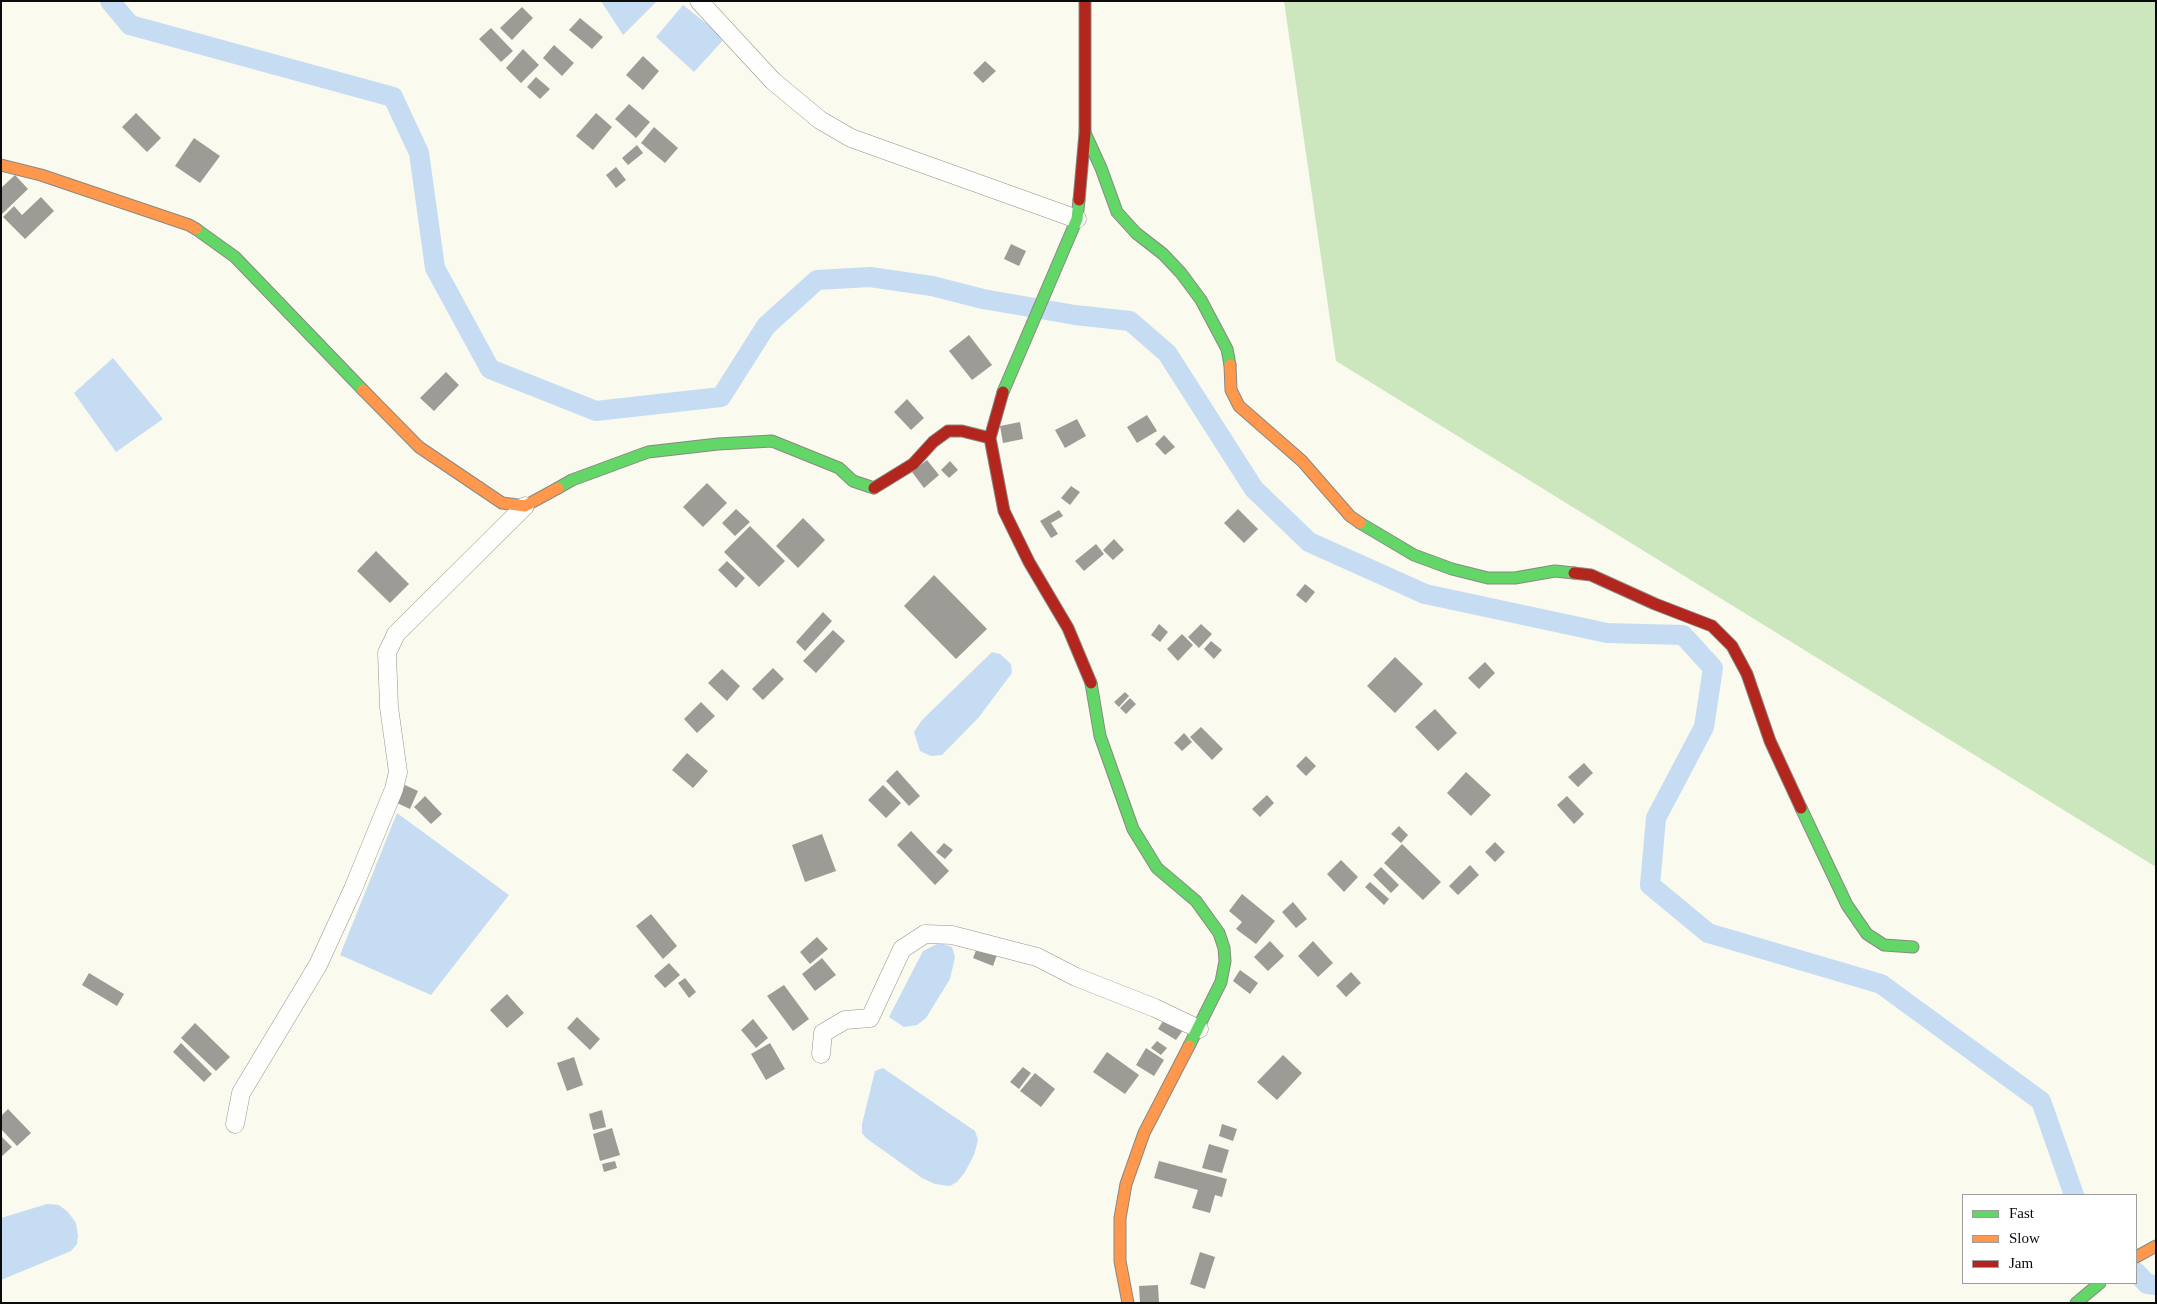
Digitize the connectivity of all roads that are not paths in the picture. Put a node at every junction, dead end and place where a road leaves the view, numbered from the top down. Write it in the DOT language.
graph roads {
  1 [pos="699,1"];
  2 [pos="1085,1"];
  3 [pos="1085,133"];
  4 [pos="1,165"];
  5 [pos="1077,219"];
  6 [pos="990,438"];
  7 [pos="525,506"];
  8 [pos="1913,947"];
  9 [pos="1200,1029"];
  10 [pos="821,1054"];
  11 [pos="235,1124"];
  12 [pos="2151,1248"];
  13 [pos="2137,1256"];
  14 [pos="2099,1284"];
  15 [pos="1128,1303"];
  16 [pos="2076,1303"];
  1 -- 5 [label="street"];
  2 -- 3 [label="main road"];
  3 -- 5 [label="main road"];
  3 -- 8 [label="main road"];
  4 -- 7 [label="main road"];
  5 -- 6 [label="main road"];
  6 -- 7 [label="main road"];
  6 -- 9 [label="main road"];
  7 -- 11 [label="street"];
  9 -- 10 [label="street"];
  9 -- 15 [label="main road"];
  12 -- 13 [label="main road"];
  14 -- 16 [label="main road"];
}
